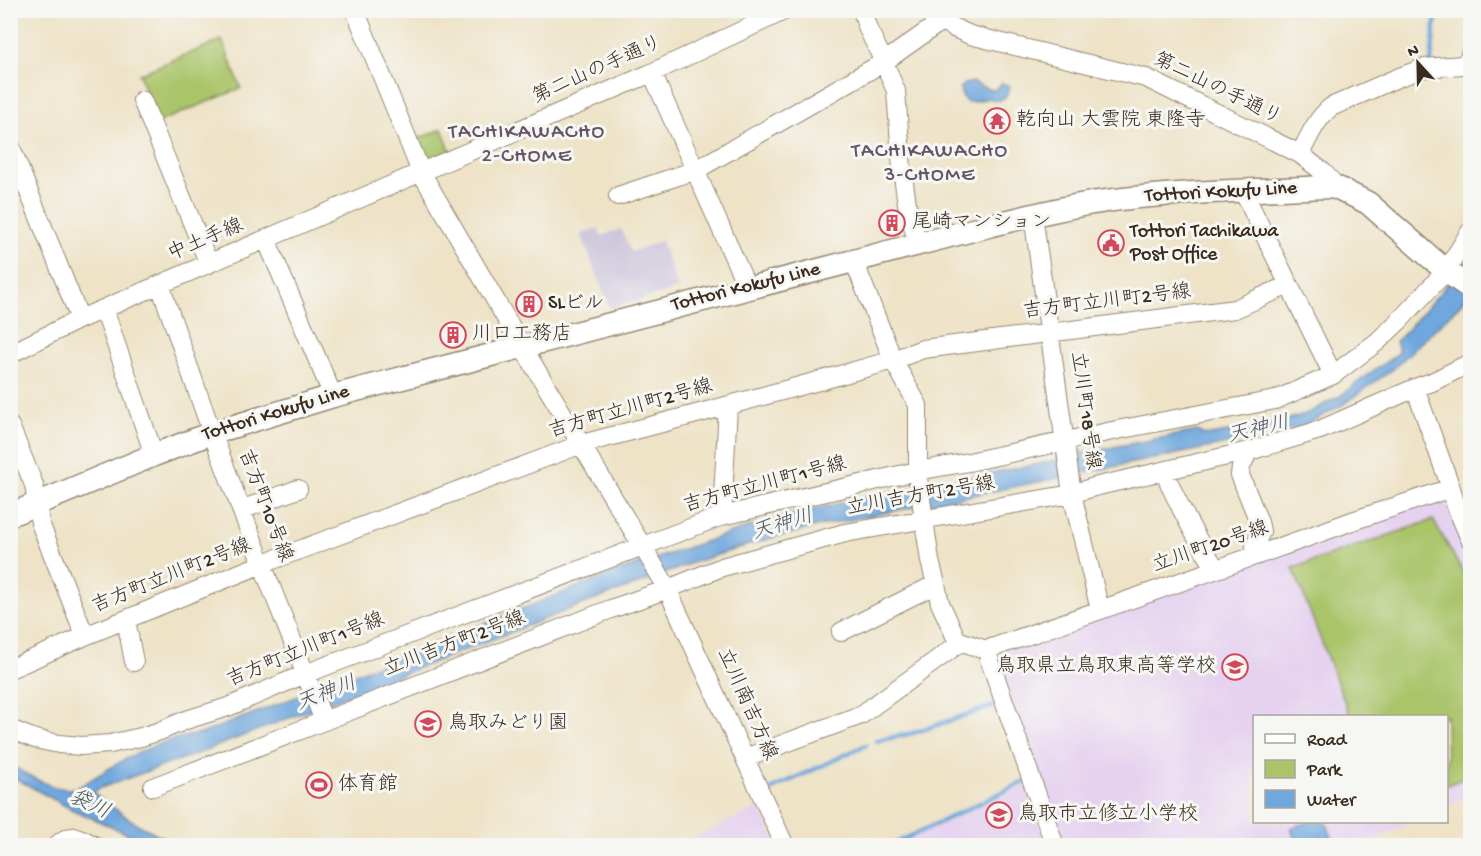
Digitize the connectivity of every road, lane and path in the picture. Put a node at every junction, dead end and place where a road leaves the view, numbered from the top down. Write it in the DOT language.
graph roads {
  1 [pos="355,10"];
  2 [pos="786,10"];
  3 [pos="862,10"];
  4 [pos="936,15"];
  5 [pos="1470,54"];
  6 [pos="884,62"];
  7 [pos="652,73"];
  8 [pos="142,100"];
  9 [pos="10,145"];
  10 [pos="1300,154"];
  11 [pos="696,170"];
  12 [pos="421,172"];
  13 [pos="1338,188"];
  14 [pos="1243,191"];
  15 [pos="618,196"];
  16 [pos="1033,215"];
  17 [pos="1470,232"];
  18 [pos="266,239"];
  19 [pos="918,244"];
  20 [pos="854,261"];
  21 [pos="209,264"];
  22 [pos="1448,272"];
  23 [pos="160,285"];
  24 [pos="1288,285"];
  25 [pos="747,287"];
  26 [pos="1470,288"];
  27 [pos="104,309"];
  28 [pos="80,319"];
  29 [pos="1050,332"];
  30 [pos="522,346"];
  31 [pos="10,354"];
  32 [pos="893,360"];
  33 [pos="1470,363"];
  34 [pos="1333,375"];
  35 [pos="1415,388"];
  36 [pos="333,396"];
  37 [pos="728,406"];
  38 [pos="10,426"];
  39 [pos="212,433"];
  40 [pos="582,444"];
  41 [pos="1065,445"];
  42 [pos="1248,452"];
  43 [pos="154,455"];
  44 [pos="1164,471"];
  45 [pos="917,474"];
  46 [pos="1451,488"];
  47 [pos="298,489"];
  48 [pos="1072,490"];
  49 [pos="1463,503"];
  50 [pos="37,504"];
  51 [pos="241,510"];
  52 [pos="10,515"];
  53 [pos="722,516"];
  54 [pos="924,516"];
  55 [pos="1470,539"];
  56 [pos="644,548"];
  57 [pos="1258,555"];
  58 [pos="262,564"];
  59 [pos="1216,569"];
  60 [pos="936,584"];
  61 [pos="667,587"];
  62 [pos="1100,610"];
  63 [pos="126,620"];
  64 [pos="841,632"];
  65 [pos="85,636"];
  66 [pos="961,642"];
  67 [pos="986,650"];
  68 [pos="134,662"];
  69 [pos="10,669"];
  70 [pos="307,677"];
  71 [pos="323,718"];
  72 [pos="10,729"];
  73 [pos="745,758"];
  74 [pos="153,787"];
  75 [pos="56,846"];
  76 [pos="95,846"];
  77 [pos="785,846"];
  78 [pos="1055,846"];
  1 -- 12 [label="street"];
  2 -- 7 [label="street, 第二山の手通り"];
  3 -- 6 [label="street"];
  4 -- 6 [label="street"];
  4 -- 10 [label="street, 第二山の手通り"];
  5 -- 10 [label="street"];
  6 -- 11 [label="street"];
  6 -- 19 [label="street"];
  7 -- 11 [label="street"];
  7 -- 12 [label="street, 第二山の手通り"];
  8 -- 21 [label="street"];
  9 -- 28 [label="street"];
  10 -- 13 [label="street, 第二山の手通り"];
  11 -- 15 [label="street"];
  11 -- 25 [label="street"];
  12 -- 18 [label="street, 中土手線"];
  12 -- 30 [label="street"];
  13 -- 14 [label="main road, Tottori Kokufu Line"];
  13 -- 22 [label="main road, Tottori Kokufu Line"];
  14 -- 16 [label="main road, Tottori Kokufu Line"];
  14 -- 24 [label="street"];
  16 -- 19 [label="main road, Tottori Kokufu Line"];
  16 -- 29 [label="street, 立川町18号線"];
  17 -- 22 [label="street, 吉方町立川町1号線"];
  18 -- 21 [label="street, 中土手線"];
  18 -- 36 [label="street"];
  19 -- 20 [label="main road, Tottori Kokufu Line"];
  20 -- 25 [label="main road, Tottori Kokufu Line"];
  20 -- 32 [label="street"];
  21 -- 23 [label="street, 中土手線"];
  22 -- 26 [label="main road, Tottori Kokufu Line"];
  22 -- 34 [label="street, 吉方町立川町1号線"];
  23 -- 27 [label="street, 中土手線"];
  23 -- 39 [label="street, 吉方町10号線"];
  24 -- 29 [label="street, 吉方町立川町2号線"];
  24 -- 34 [label="street"];
  25 -- 30 [label="main road, Tottori Kokufu Line"];
  27 -- 28 [label="street, 中土手線"];
  27 -- 43 [label="street"];
  28 -- 31 [label="street, 中土手線"];
  29 -- 32 [label="street, 吉方町立川町2号線"];
  29 -- 41 [label="street, 立川町18号線"];
  30 -- 36 [label="main road, Tottori Kokufu Line"];
  30 -- 40 [label="street"];
  32 -- 37 [label="street, 吉方町立川町2号線"];
  32 -- 45 [label="street"];
  33 -- 35 [label="street, 立川吉方町2号線"];
  34 -- 41 [label="street, 吉方町立川町1号線"];
  35 -- 42 [label="street, 立川吉方町2号線"];
  35 -- 46 [label="street"];
  36 -- 39 [label="main road, Tottori Kokufu Line"];
  37 -- 40 [label="street, 吉方町立川町2号線"];
  37 -- 53 [label="street"];
  38 -- 50 [label="street"];
  39 -- 43 [label="main road, Tottori Kokufu Line"];
  39 -- 51 [label="street, 吉方町10号線"];
  40 -- 56 [label="street"];
  40 -- 58 [label="street, 吉方町立川町2号線"];
  41 -- 45 [label="street, 吉方町立川町1号線"];
  41 -- 48 [label="street, 立川町18号線"];
  42 -- 44 [label="street, 立川吉方町2号線"];
  42 -- 57 [label="street"];
  43 -- 50 [label="main road, Tottori Kokufu Line"];
  44 -- 48 [label="street, 立川吉方町2号線"];
  44 -- 59 [label="street"];
  45 -- 53 [label="street, 吉方町立川町1号線"];
  45 -- 54 [label="street"];
  46 -- 49 [label="street"];
  46 -- 57 [label="street, 立川町20号線"];
  47 -- 51 [label="street"];
  48 -- 54 [label="street, 立川吉方町2号線"];
  48 -- 62 [label="street, 立川町18号線"];
  49 -- 55 [label="street"];
  50 -- 52 [label="main road, Tottori Kokufu Line"];
  50 -- 65 [label="street"];
  51 -- 58 [label="street, 吉方町10号線"];
  53 -- 56 [label="street, 吉方町立川町1号線"];
  54 -- 60 [label="street"];
  54 -- 61 [label="street, 立川吉方町2号線"];
  56 -- 61 [label="street, 立川南吉方線"];
  56 -- 70 [label="street, 吉方町立川町1号線"];
  57 -- 59 [label="street, 立川町20号線"];
  58 -- 63 [label="street, 吉方町立川町2号線"];
  58 -- 70 [label="street, 吉方町10号線"];
  59 -- 62 [label="street, 立川町20号線"];
  60 -- 64 [label="street"];
  60 -- 66 [label="street"];
  61 -- 71 [label="street, 立川吉方町2号線"];
  61 -- 73 [label="street, 立川南吉方線"];
  62 -- 67 [label="street, 立川町20号線"];
  63 -- 65 [label="street, 吉方町立川町2号線"];
  63 -- 68 [label="street"];
  65 -- 69 [label="street, 吉方町立川町2号線"];
  66 -- 67 [label="street"];
  66 -- 73 [label="street"];
  67 -- 78 [label="street"];
  70 -- 71 [label="street, 吉方町10号線"];
  70 -- 72 [label="street, 吉方町立川町1号線"];
  71 -- 74 [label="street, 立川吉方町2号線"];
  73 -- 77 [label="street, 立川南吉方線"];
  75 -- 76 [label="street"];
}
